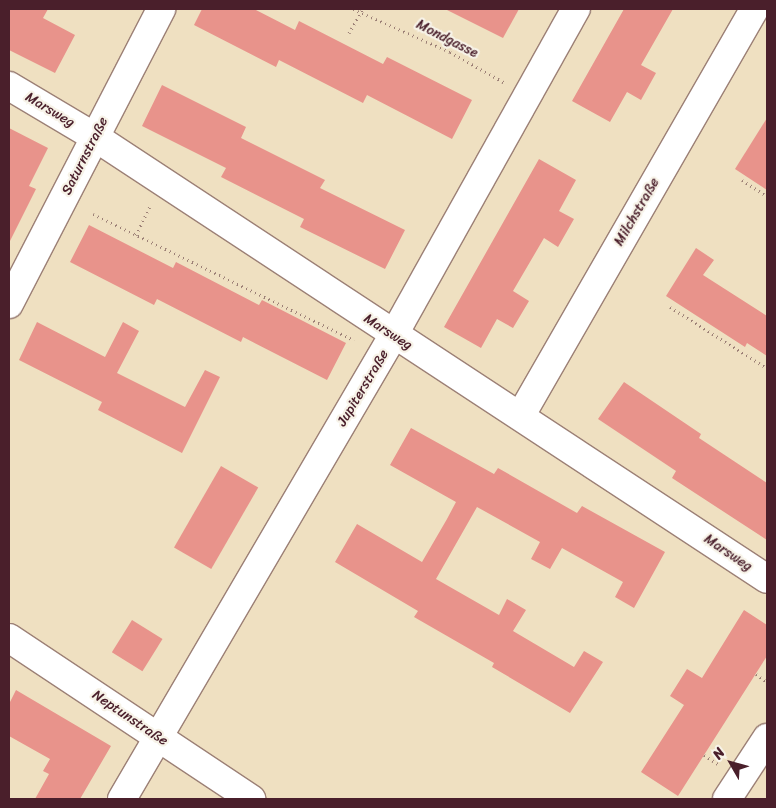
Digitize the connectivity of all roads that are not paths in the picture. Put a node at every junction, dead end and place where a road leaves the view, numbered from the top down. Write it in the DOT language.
graph roads {
  1 [pos="161,9"];
  2 [pos="576,9"];
  3 [pos="754,9"];
  4 [pos="9,86"];
  5 [pos="94,137"];
  6 [pos="9,304"];
  7 [pos="388,345"];
  8 [pos="521,416"];
  9 [pos="767,579"];
  10 [pos="9,638"];
  11 [pos="158,736"];
  12 [pos="767,738"];
  13 [pos="122,799"];
  14 [pos="251,799"];
  15 [pos="727,799"];
  1 -- 5 [label="street, Saturnstraße"];
  2 -- 7 [label="street, Jupiterstraße"];
  3 -- 8 [label="street, Milchstraße"];
  4 -- 5 [label="street, Marsweg"];
  5 -- 6 [label="street, Saturnstraße"];
  5 -- 7 [label="street, Marsweg"];
  7 -- 8 [label="street, Marsweg"];
  7 -- 11 [label="street, Jupiterstraße"];
  8 -- 9 [label="street, Marsweg"];
  10 -- 11 [label="street, Neptunstraße"];
  11 -- 13 [label="street, Jupiterstraße"];
  11 -- 14 [label="street, Neptunstraße"];
  12 -- 15 [label="street"];
}
